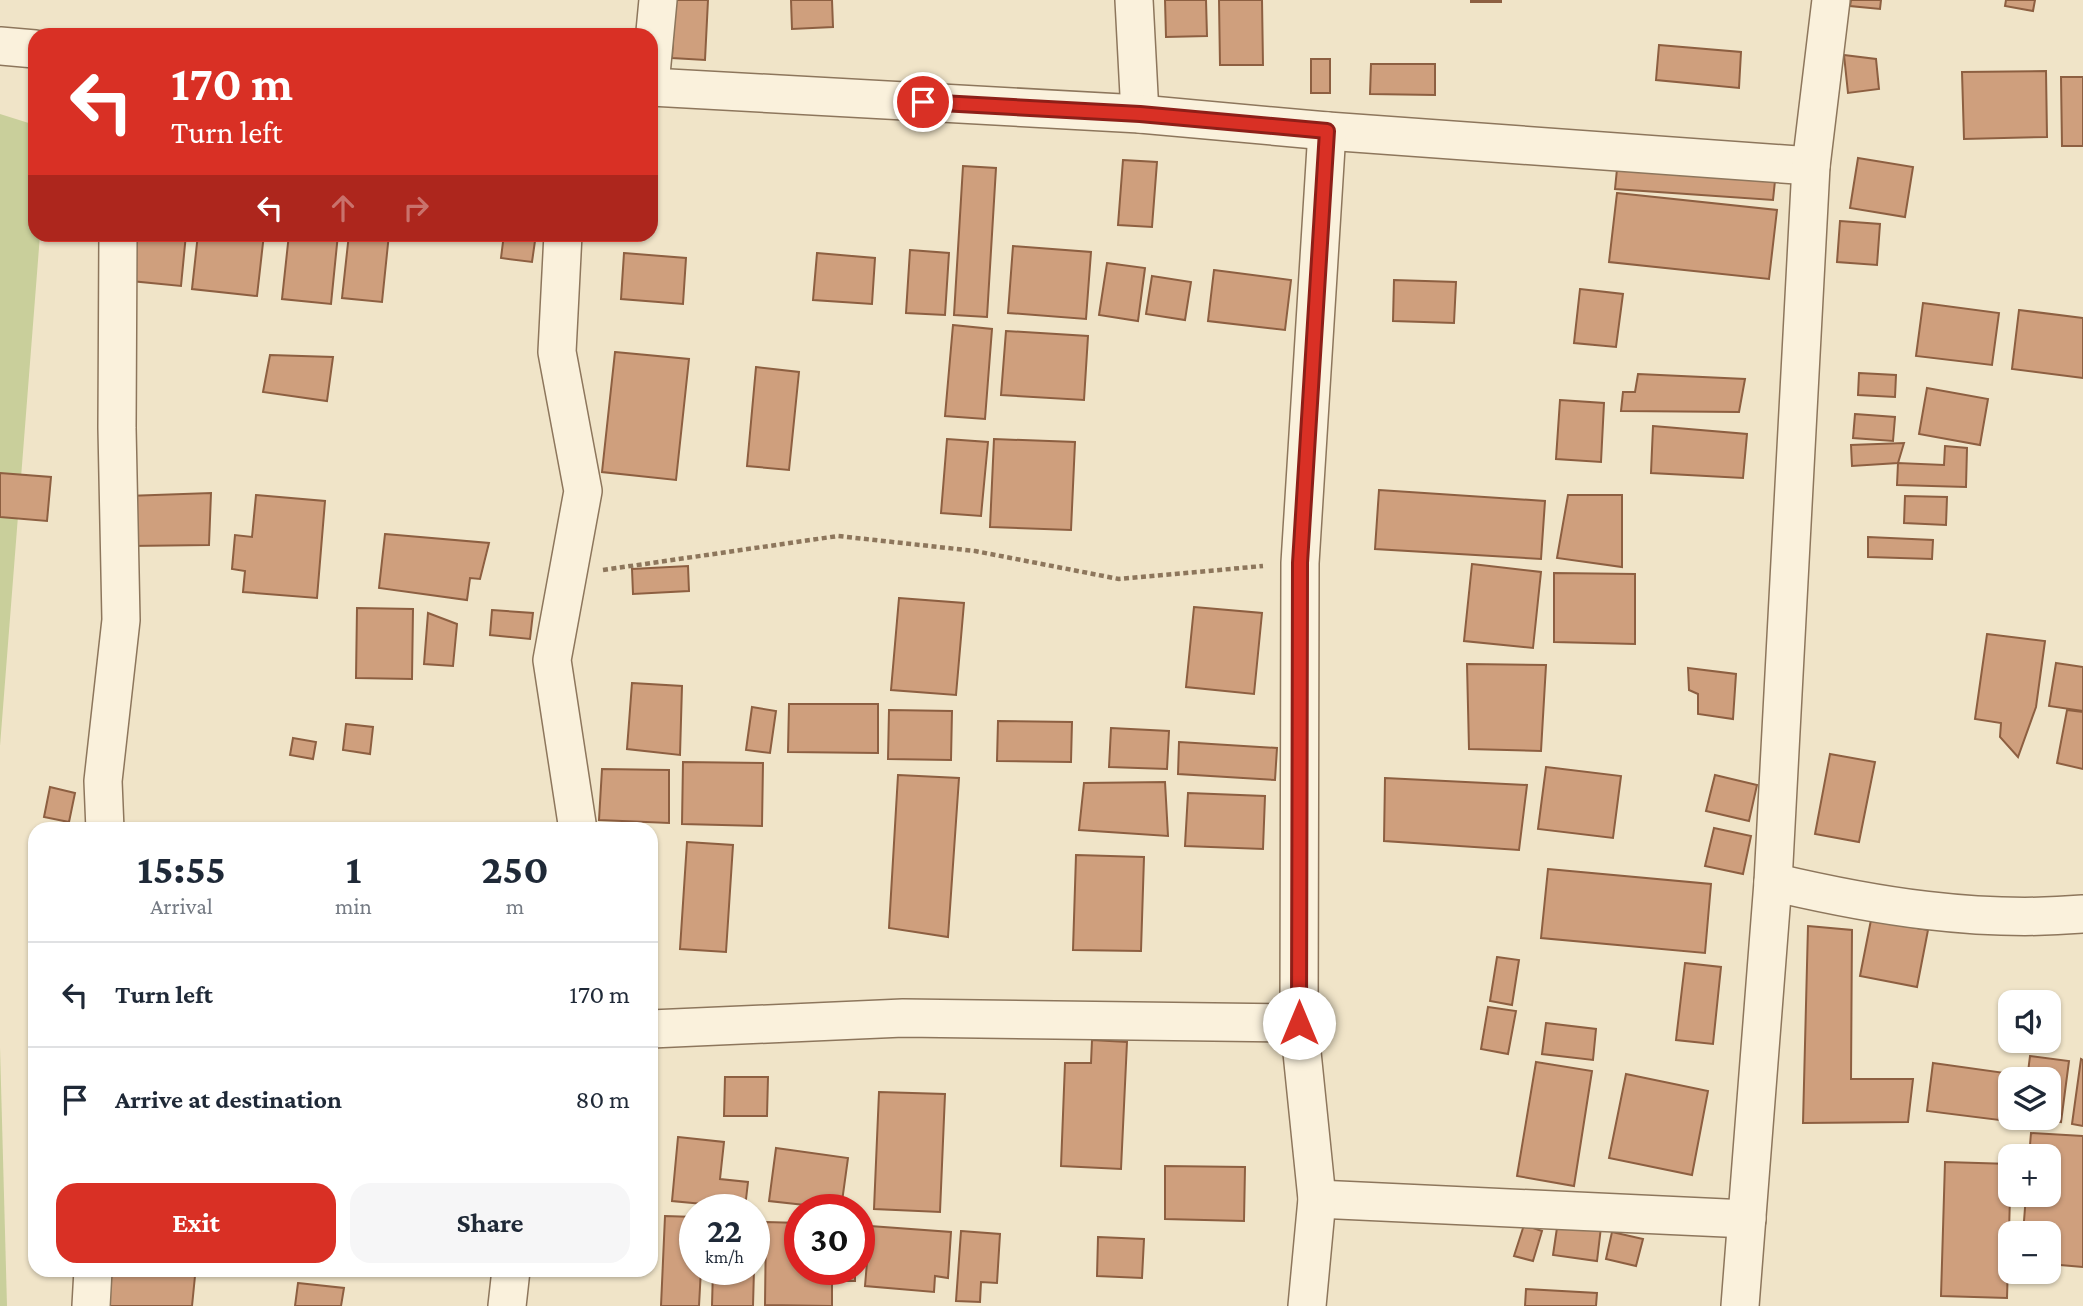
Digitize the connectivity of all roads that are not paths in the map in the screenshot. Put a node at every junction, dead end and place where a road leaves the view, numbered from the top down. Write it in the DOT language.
graph roads {
  1 [pos="658,0"];
  2 [pos="1134,0"];
  3 [pos="1830,0"];
  4 [pos="655,28"];
  5 [pos="0,46"];
  6 [pos="28,48"];
  7 [pos="658,87"];
  8 [pos="1140,114"];
  9 [pos="1327,131"];
  10 [pos="1811,166"];
  11 [pos="118,242"];
  12 [pos="563,242"];
  13 [pos="105,822"];
  14 [pos="578,822"];
  15 [pos="1773,882"];
  16 [pos="2083,914"];
  17 [pos="1299,1023"];
  18 [pos="658,1029"];
  19 [pos="1317,1199"];
  20 [pos="1748,1219"];
  21 [pos="93,1277"];
  22 [pos="510,1277"];
  23 [pos="91,1306"];
  24 [pos="507,1306"];
  25 [pos="1307,1306"];
  26 [pos="1740,1306"];
  1 -- 4 [label="street"];
  2 -- 8 [label="street"];
  3 -- 10 [label="street"];
  5 -- 6 [label="street"];
  7 -- 8 [label="street"];
  8 -- 9 [label="street"];
  9 -- 10 [label="street"];
  9 -- 17 [label="street"];
  10 -- 15 [label="street"];
  11 -- 13 [label="street"];
  12 -- 14 [label="street"];
  15 -- 16 [label="street"];
  15 -- 20 [label="street"];
  17 -- 18 [label="street"];
  17 -- 19 [label="street"];
  19 -- 20 [label="street"];
  19 -- 25 [label="street"];
  20 -- 26 [label="street"];
  21 -- 23 [label="street"];
  22 -- 24 [label="street"];
}
